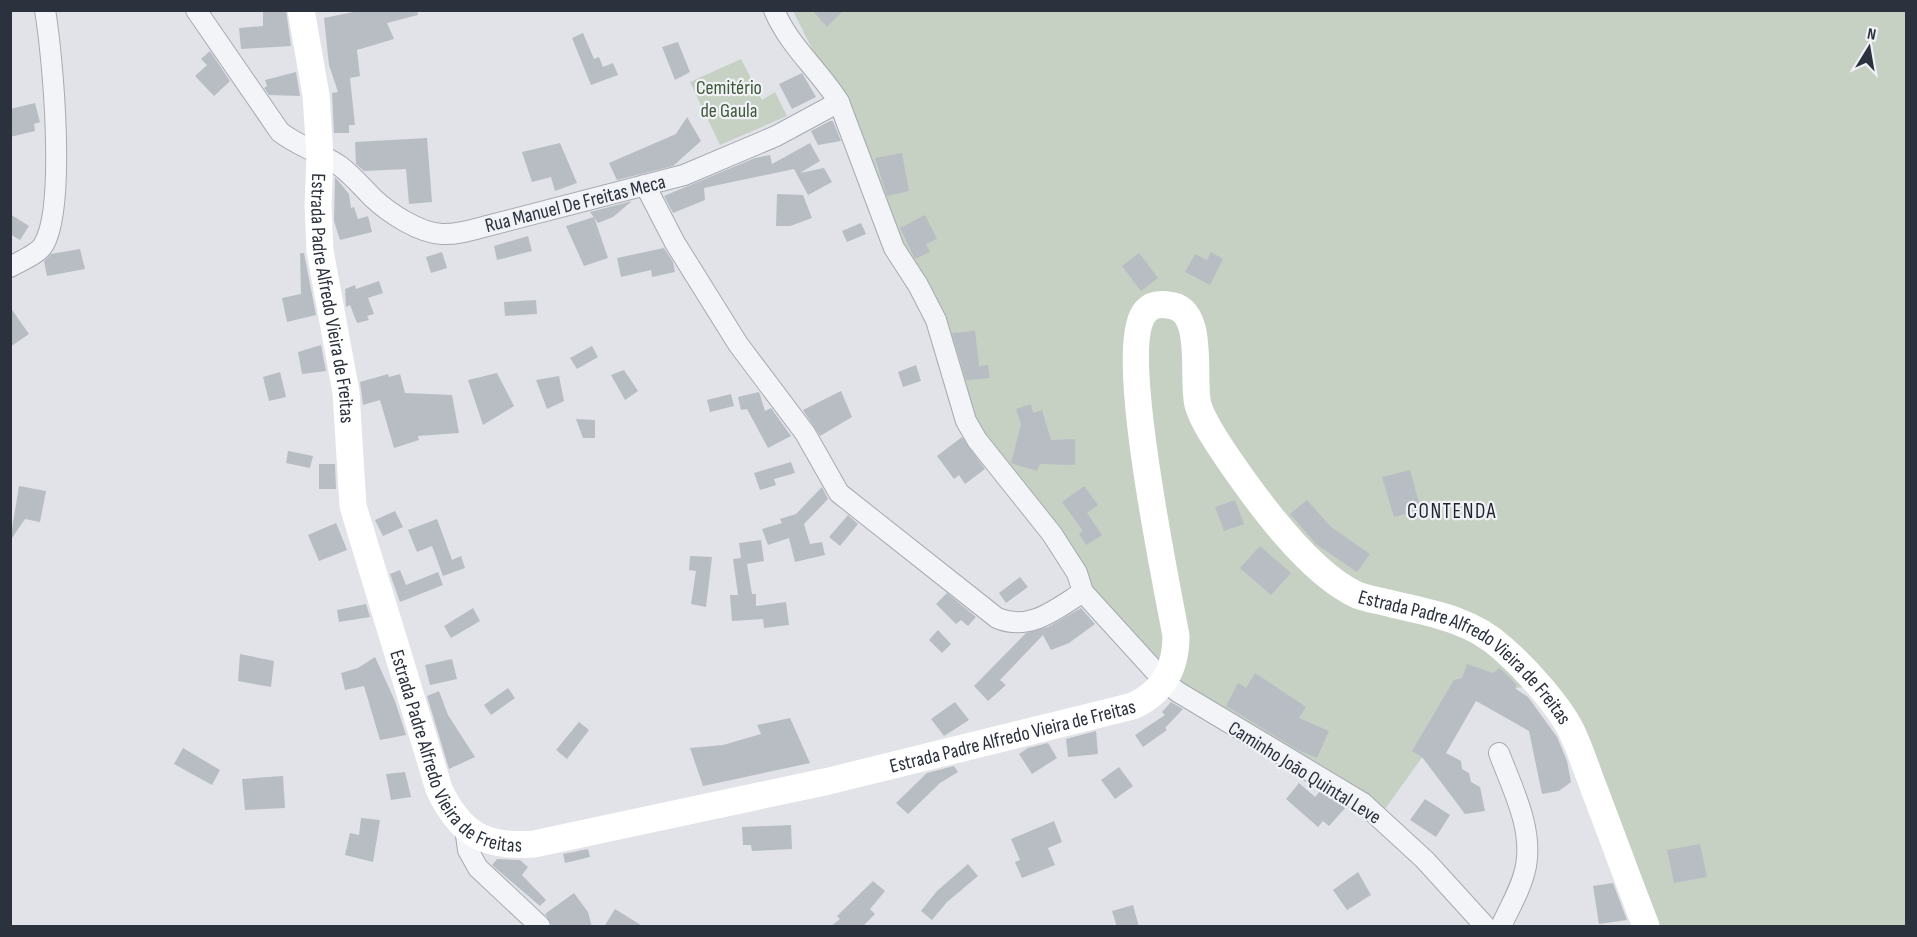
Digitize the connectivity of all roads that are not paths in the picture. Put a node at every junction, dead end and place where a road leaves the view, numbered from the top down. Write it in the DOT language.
graph roads {
  1 [pos="45,10"];
  2 [pos="196,10"];
  3 [pos="301,10"];
  4 [pos="774,10"];
  5 [pos="839,102"];
  6 [pos="320,156"];
  7 [pos="645,185"];
  8 [pos="10,267"];
  9 [pos="1083,592"];
  10 [pos="1164,681"];
  11 [pos="1498,753"];
  12 [pos="465,828"];
  13 [pos="540,927"];
  14 [pos="1485,927"];
  15 [pos="1501,927"];
  16 [pos="1646,927"];
  1 -- 8 [label="street"];
  2 -- 6 [label="street, Rua Manuel De Freitas Meca"];
  3 -- 6 [label="main road, Estrada Padre Alfredo Vieira de Freitas"];
  4 -- 5 [label="street, Caminho João Quintal Leve"];
  5 -- 7 [label="street, Rua Manuel De Freitas Meca"];
  5 -- 9 [label="street, Caminho João Quintal Leve"];
  6 -- 7 [label="street, Rua Manuel De Freitas Meca"];
  6 -- 12 [label="main road, Estrada Padre Alfredo Vieira de Freitas"];
  7 -- 9 [label="street"];
  9 -- 10 [label="street, Caminho João Quintal Leve"];
  10 -- 12 [label="main road, Estrada Padre Alfredo Vieira de Freitas"];
  10 -- 14 [label="street, Caminho João Quintal Leve"];
  10 -- 16 [label="main road, Estrada Padre Alfredo Vieira de Freitas"];
  11 -- 15 [label="street"];
  12 -- 13 [label="street"];
}
